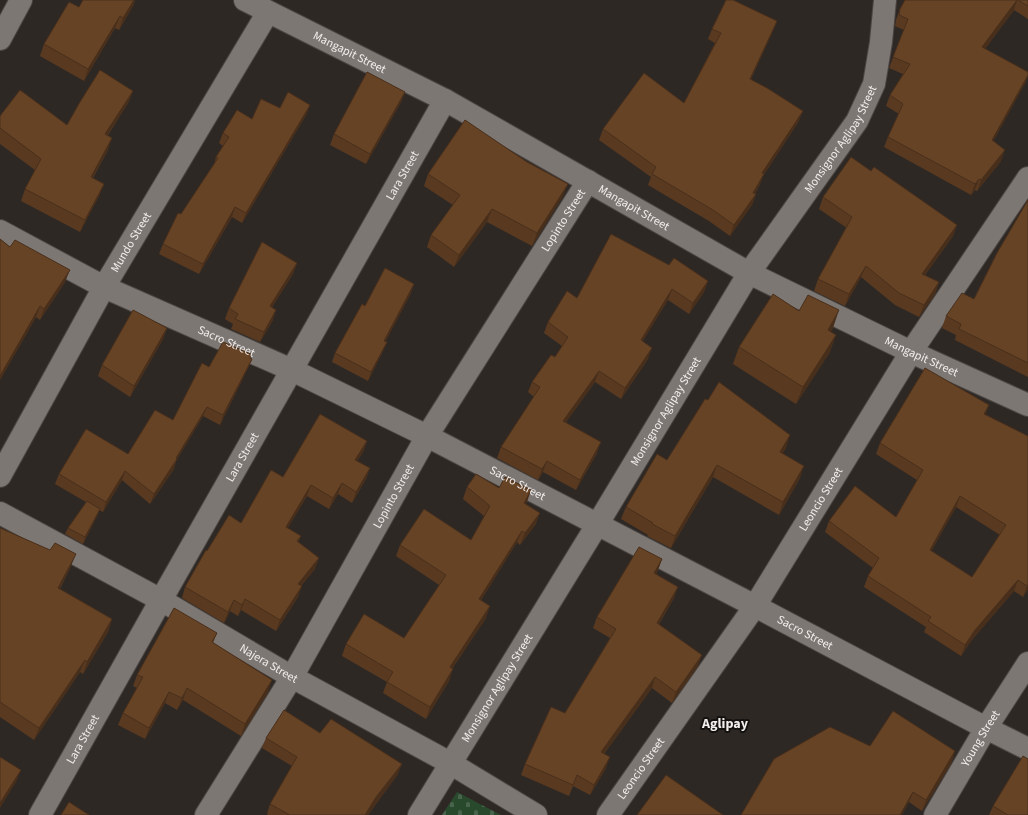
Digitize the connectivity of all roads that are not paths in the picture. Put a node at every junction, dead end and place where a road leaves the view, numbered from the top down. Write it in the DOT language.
graph roads {
  1 [pos="21,0"];
  2 [pos="245,0"];
  3 [pos="885,0"];
  4 [pos="268,12"];
  5 [pos="0,39"];
  6 [pos="445,100"];
  7 [pos="1028,178"];
  8 [pos="588,181"];
  9 [pos="0,232"];
  10 [pos="748,273"];
  11 [pos="104,287"];
  12 [pos="911,352"];
  13 [pos="292,370"];
  14 [pos="1028,405"];
  15 [pos="427,436"];
  16 [pos="0,476"];
  17 [pos="0,512"];
  18 [pos="597,525"];
  19 [pos="161,600"];
  20 [pos="755,606"];
  21 [pos="1028,663"];
  22 [pos="292,677"];
  23 [pos="986,728"];
  24 [pos="1028,749"];
  25 [pos="450,763"];
  26 [pos="40,815"];
  27 [pos="206,815"];
  28 [pos="419,815"];
  29 [pos="536,815"];
  30 [pos="608,815"];
  31 [pos="934,815"];
  1 -- 5 [label="street"];
  2 -- 4 [label="street, Mangapit Street"];
  3 -- 10 [label="street, Monsignor Aglipay Street"];
  4 -- 6 [label="street, Mangapit Street"];
  4 -- 11 [label="street, Mundo Street"];
  6 -- 8 [label="street, Mangapit Street"];
  6 -- 13 [label="street, Lara Street"];
  7 -- 12 [label="street, Leoncio Street"];
  8 -- 10 [label="street, Mangapit Street"];
  8 -- 15 [label="street, Lopinto Street"];
  9 -- 11 [label="street, Sacro Street"];
  10 -- 12 [label="street, Mangapit Street"];
  10 -- 18 [label="street, Monsignor Aglipay Street"];
  11 -- 13 [label="street, Sacro Street"];
  11 -- 16 [label="street, Mundo Street"];
  12 -- 14 [label="street, Mangapit Street"];
  12 -- 20 [label="street, Leoncio Street"];
  13 -- 15 [label="street, Sacro Street"];
  13 -- 19 [label="street, Lara Street"];
  15 -- 18 [label="street, Sacro Street"];
  15 -- 22 [label="street, Lopinto Street"];
  17 -- 19 [label="street, Najera Street"];
  18 -- 20 [label="street, Sacro Street"];
  18 -- 25 [label="street, Monsignor Aglipay Street"];
  19 -- 22 [label="street, Najera Street"];
  19 -- 26 [label="street, Lara Street"];
  20 -- 23 [label="street, Sacro Street"];
  20 -- 30 [label="street, Leoncio Street"];
  21 -- 23 [label="street, Young Street"];
  22 -- 25 [label="street, Najera Street"];
  22 -- 27 [label="street, Lopinto Street"];
  23 -- 24 [label="street, Sacro Street"];
  23 -- 31 [label="street, Young Street"];
  25 -- 28 [label="street, Monsignor Aglipay Street"];
  25 -- 29 [label="street, Najera Street"];
}
